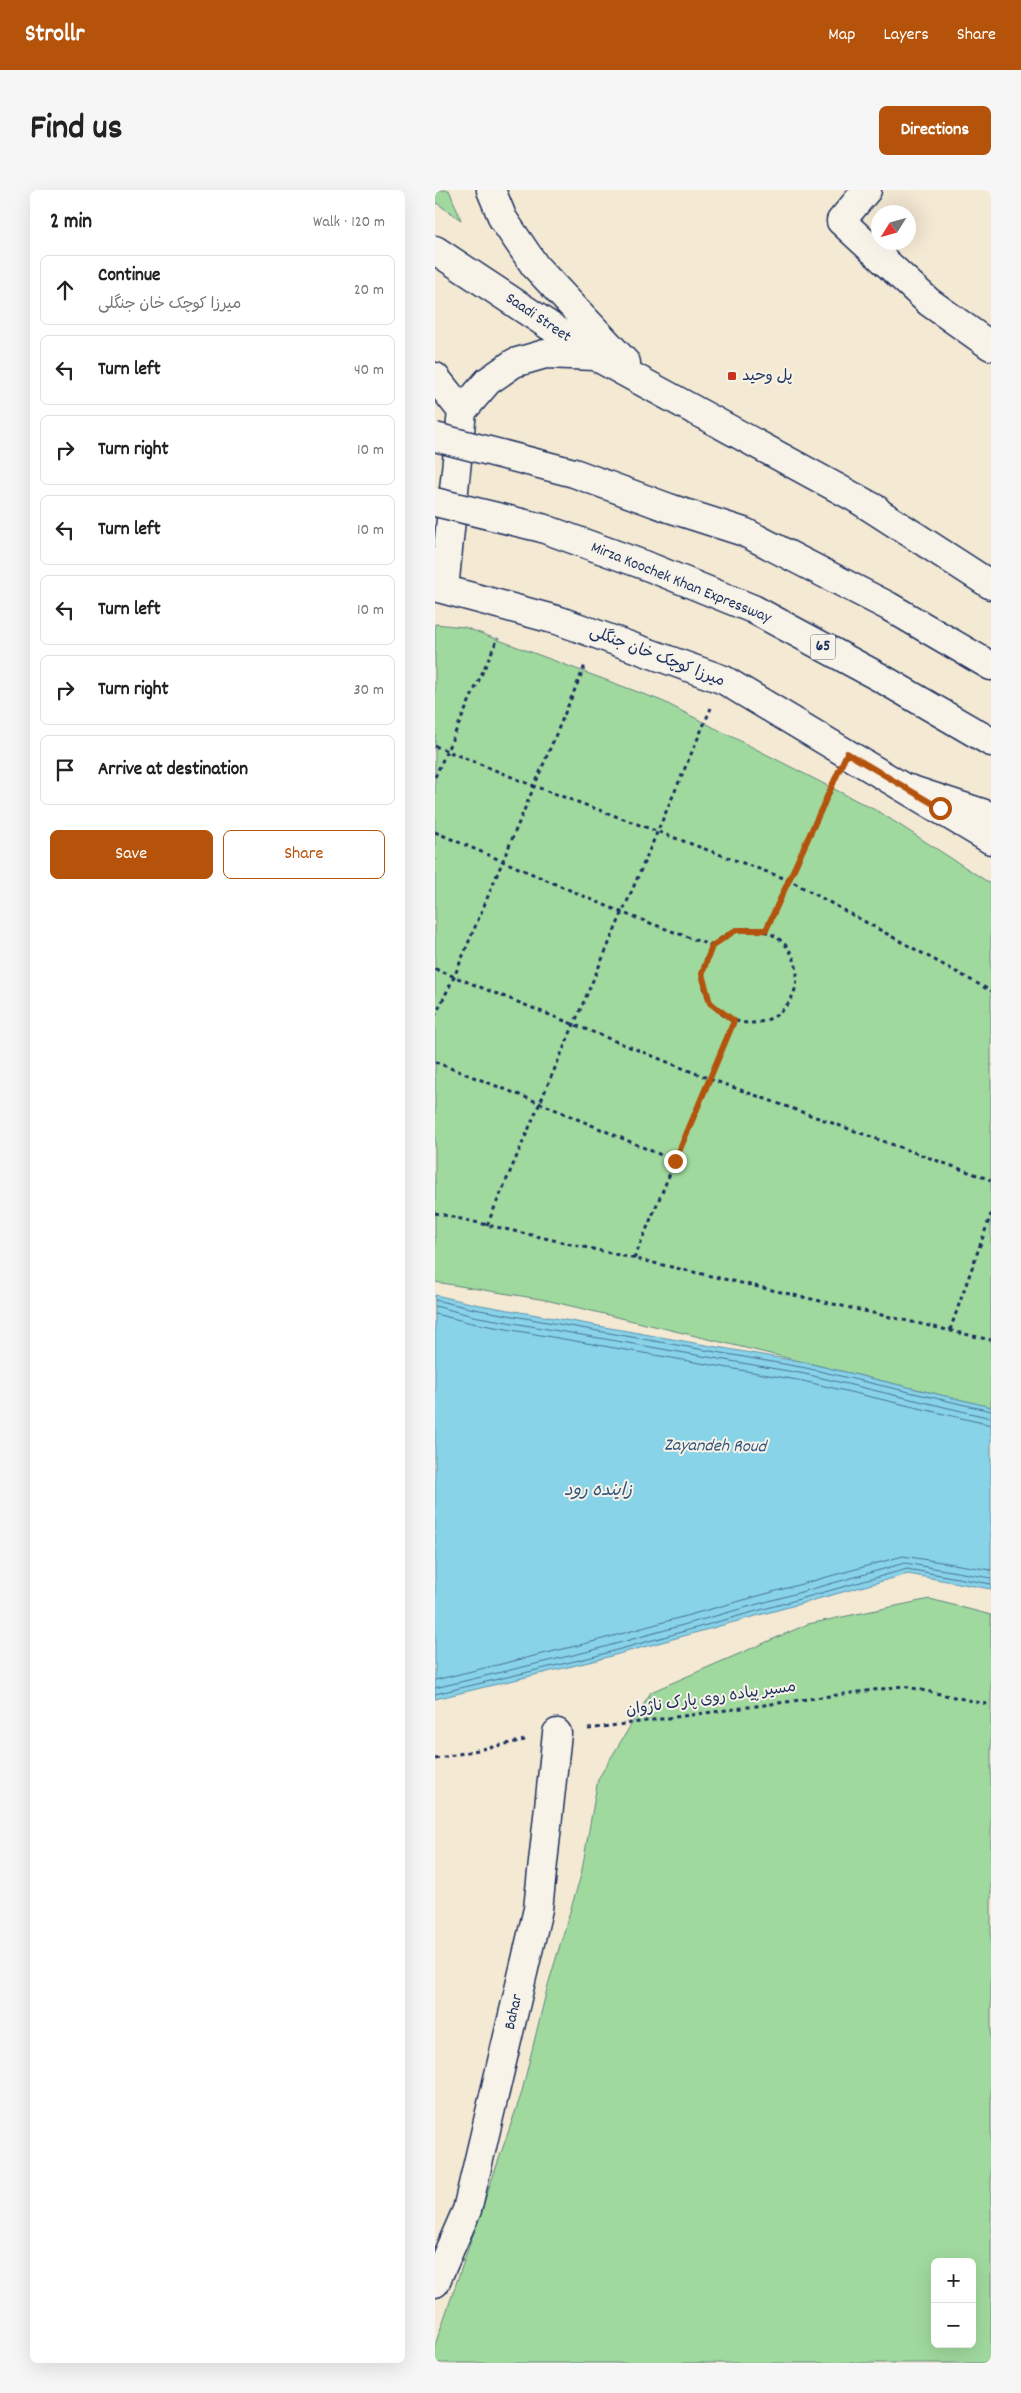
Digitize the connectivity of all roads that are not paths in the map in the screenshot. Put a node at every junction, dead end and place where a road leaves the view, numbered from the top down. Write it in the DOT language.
graph roads {
  1 [pos="491,190"];
  2 [pos="867,190"];
  3 [pos="435,250"];
  4 [pos="991,346"];
  5 [pos="595,356"];
  6 [pos="435,377"];
  7 [pos="644,382"];
  8 [pos="462,412"];
  9 [pos="435,437"];
  10 [pos="856,498"];
  11 [pos="435,502"];
  12 [pos="991,573"];
  13 [pos="991,585"];
  14 [pos="440,588"];
  15 [pos="991,666"];
  16 [pos="991,742"];
  17 [pos="909,789"];
  18 [pos="991,816"];
  19 [pos="991,840"];
  20 [pos="557,1733"];
  21 [pos="435,2283"];
  1 -- 7 [label="main road"];
  2 -- 4 [label="main road"];
  3 -- 5 [label="main road, Saadi Street"];
  5 -- 7 [label="main road, Saadi Street"];
  5 -- 8 [label="main road"];
  6 -- 8 [label="main road"];
  7 -- 10 [label="main road"];
  8 -- 14 [label="main road"];
  9 -- 15 [label="main road, bridge"];
  10 -- 12 [label="main road"];
  10 -- 13 [label="main road"];
  11 -- 16 [label="main road, Mirza Koochek Khan Expressway / 65, bridge"];
  14 -- 17 [label="main road, میرزا کوچک خان جنگلی"];
  17 -- 18 [label="main road"];
  17 -- 19 [label="main road, میرزا کوچک خان جنگلی"];
  20 -- 21 [label="main road, Bahar"];
}
